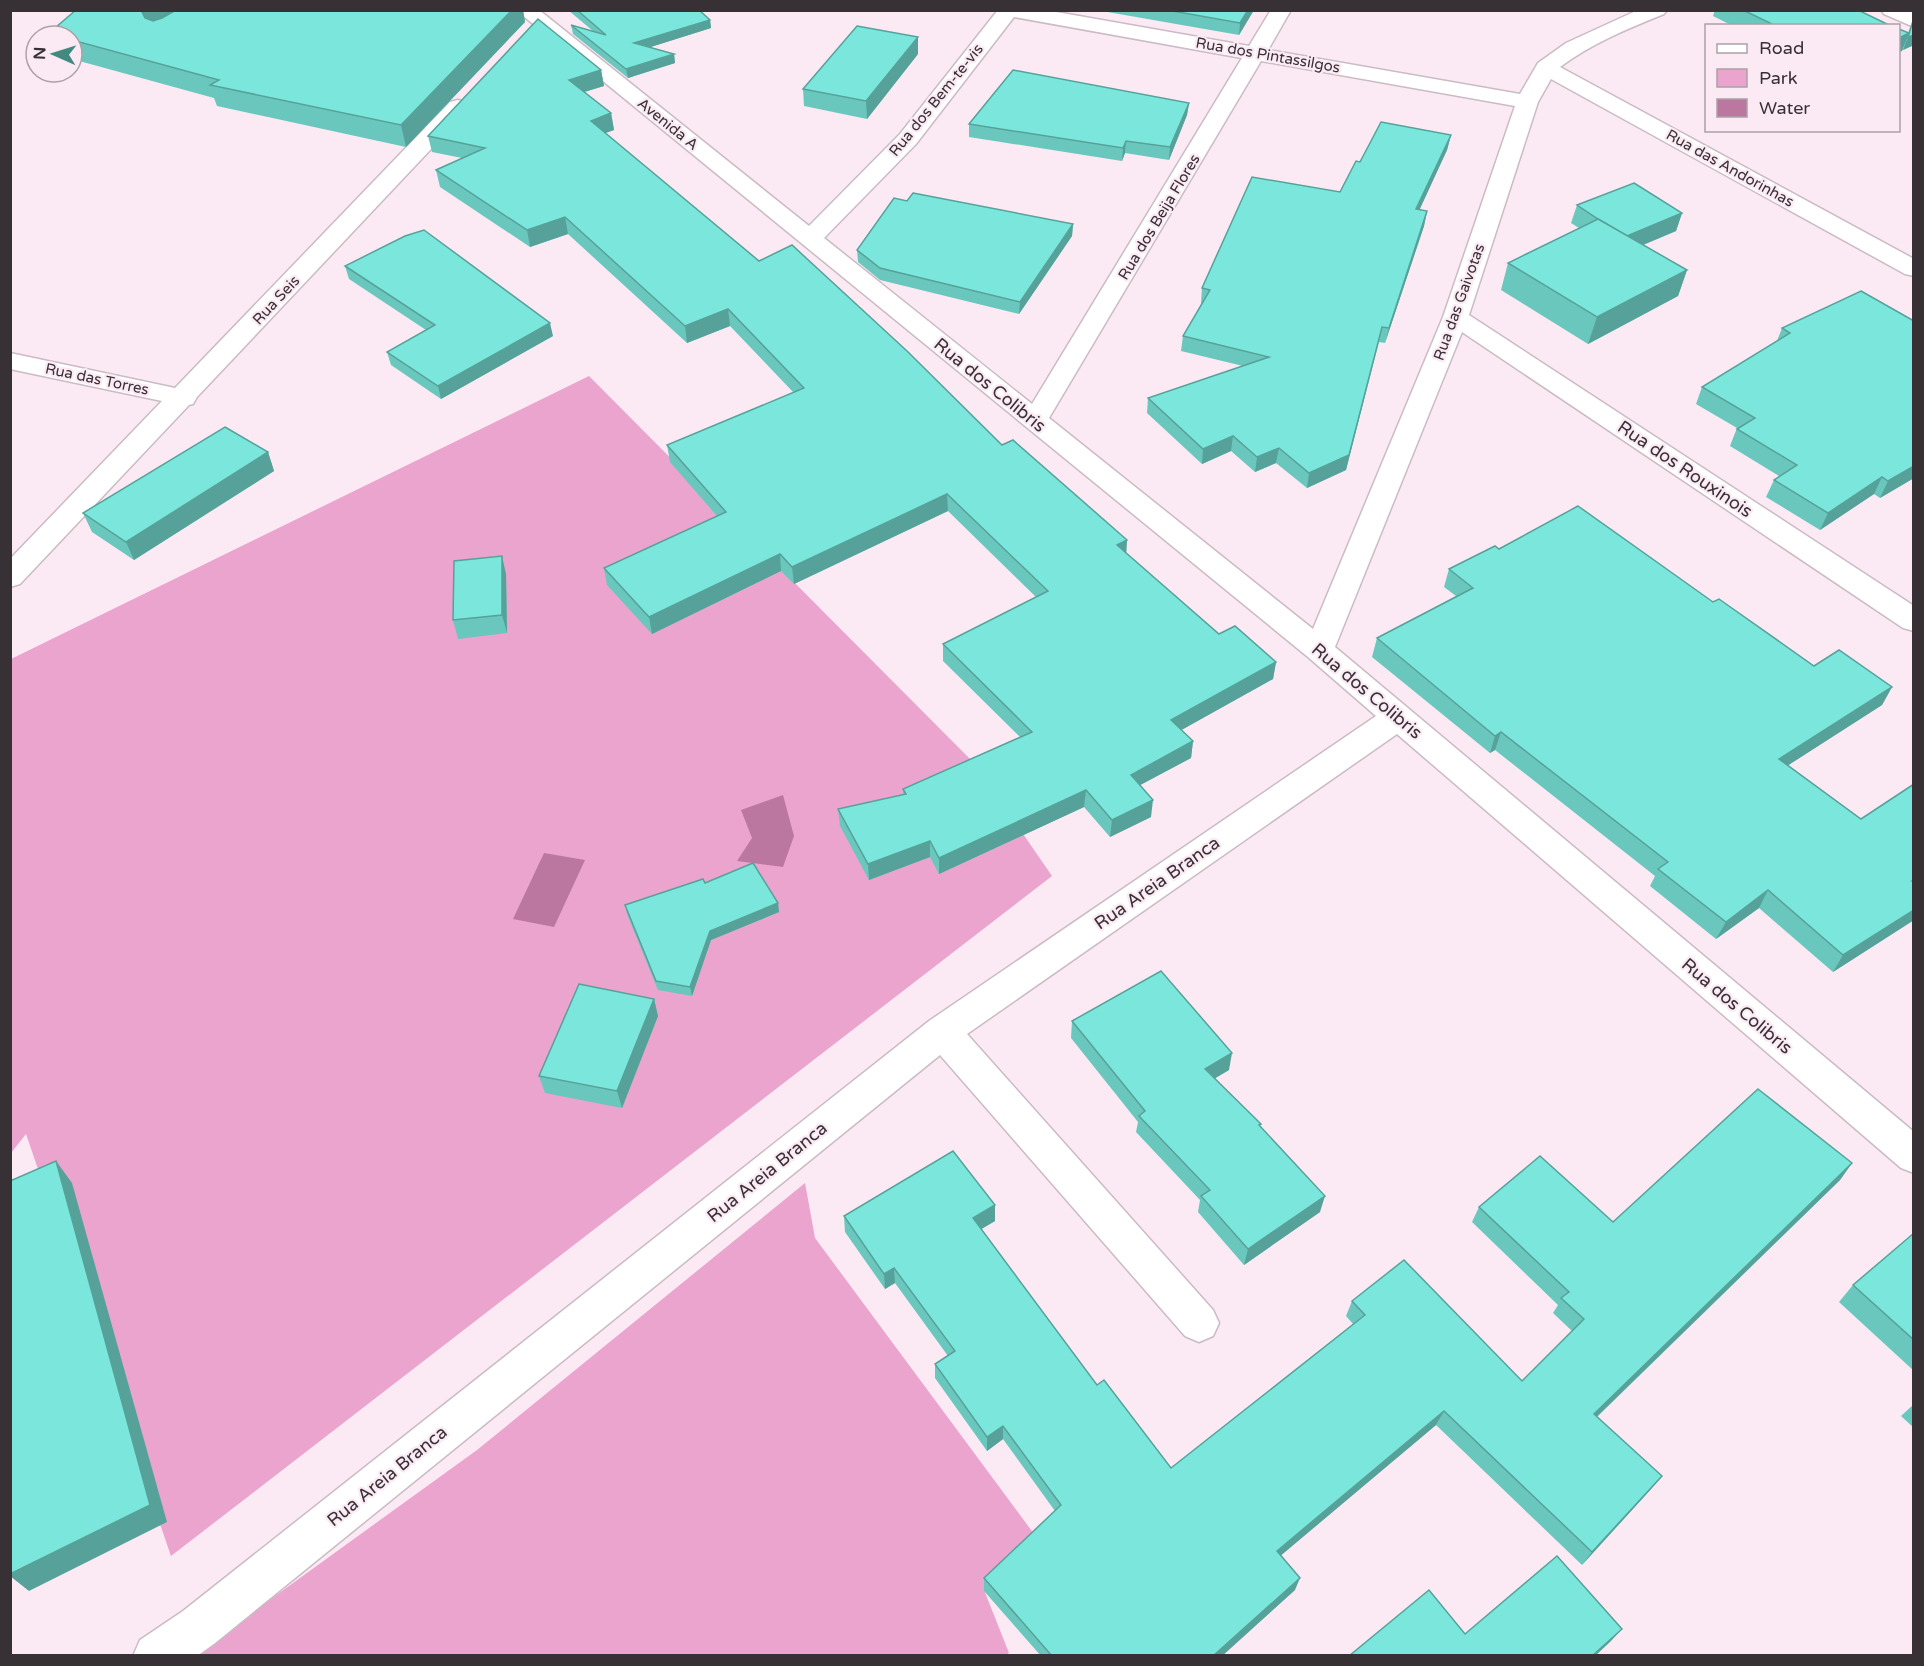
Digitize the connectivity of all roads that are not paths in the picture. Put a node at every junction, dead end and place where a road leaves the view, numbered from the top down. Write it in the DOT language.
graph roads {
  1 [pos="1008,10"];
  2 [pos="1281,10"];
  3 [pos="1657,10"];
  4 [pos="1890,10"];
  5 [pos="1914,21"];
  6 [pos="530,23"];
  7 [pos="1257,53"];
  8 [pos="1546,68"];
  9 [pos="475,89"];
  10 [pos="1527,102"];
  11 [pos="810,238"];
  12 [pos="1914,269"];
  13 [pos="1456,317"];
  14 [pos="10,361"];
  15 [pos="184,398"];
  16 [pos="1034,422"];
  17 [pos="10,577"];
  18 [pos="1914,621"];
  19 [pos="1319,650"];
  20 [pos="1398,717"];
  21 [pos="942,1032"];
  22 [pos="1914,1156"];
  23 [pos="1198,1323"];
  24 [pos="156,1656"];
  1 -- 7 [label="street, Rua dos Pintassilgos"];
  1 -- 11 [label="street, Rua dos Bem-te-vis"];
  2 -- 7 [label="street, Rua dos Beija Flores"];
  3 -- 8 [label="street, Rua das Gaivotas"];
  4 -- 5 [label="street"];
  6 -- 11 [label="street, Avenida A"];
  7 -- 10 [label="street, Rua dos Pintassilgos"];
  7 -- 16 [label="street, Rua dos Beija Flores"];
  8 -- 10 [label="street, Rua das Gaivotas"];
  8 -- 12 [label="street, Rua das Andorinhas"];
  9 -- 15 [label="street, Rua Seis"];
  10 -- 13 [label="street, Rua das Gaivotas"];
  11 -- 16 [label="street, Rua dos Colibris"];
  13 -- 18 [label="street, Rua dos Rouxinois"];
  13 -- 19 [label="street, Rua das Gaivotas"];
  14 -- 15 [label="street, Rua das Torres"];
  15 -- 17 [label="street, Rua Seis"];
  16 -- 19 [label="street, Rua dos Colibris"];
  19 -- 20 [label="street, Rua dos Colibris"];
  20 -- 21 [label="street, Rua Areia Branca"];
  20 -- 22 [label="street, Rua dos Colibris"];
  21 -- 23 [label="street"];
  21 -- 24 [label="street, Rua Areia Branca"];
}
